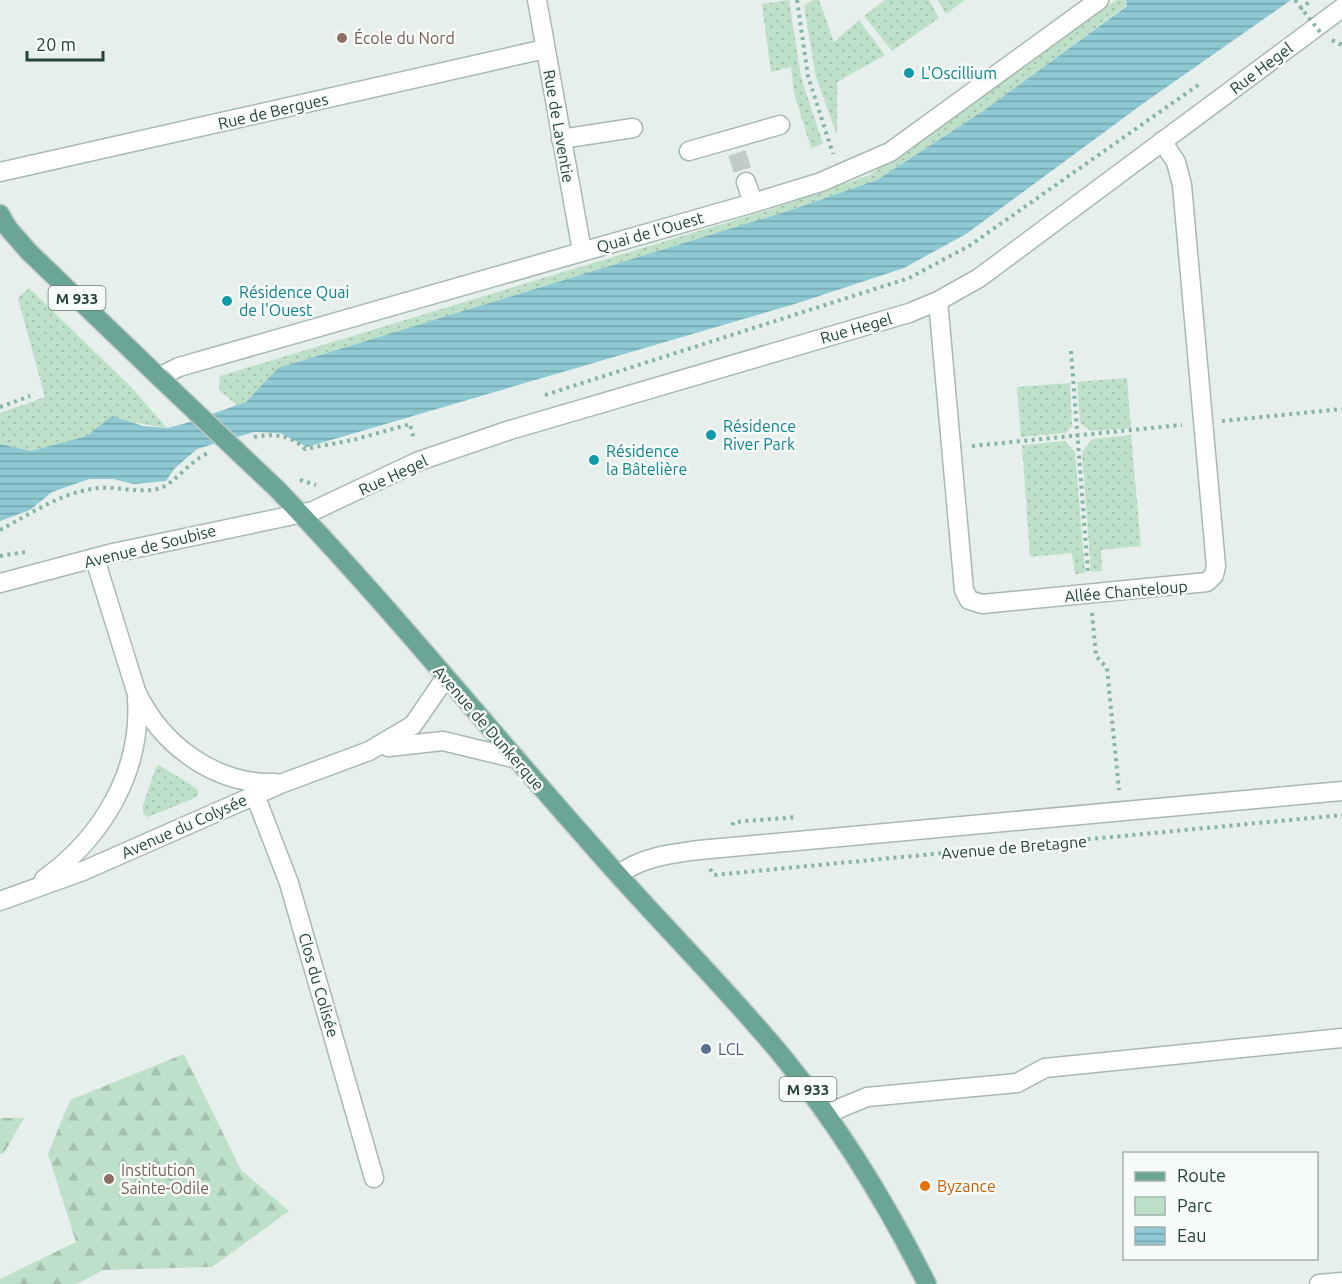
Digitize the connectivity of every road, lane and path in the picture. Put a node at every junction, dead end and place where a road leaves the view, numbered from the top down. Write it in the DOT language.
graph roads {
  1 [pos="537,0"];
  2 [pos="1099,0"];
  3 [pos="1295,0"];
  4 [pos="1312,0"];
  5 [pos="798,1"];
  6 [pos="1342,8"];
  7 [pos="1294,14"];
  8 [pos="1320,32"];
  9 [pos="545,49"];
  10 [pos="1203,82"];
  11 [pos="780,125"];
  12 [pos="633,128"];
  13 [pos="561,139"];
  14 [pos="1162,141"];
  15 [pos="689,152"];
  16 [pos="0,172"];
  17 [pos="839,175"];
  18 [pos="746,182"];
  19 [pos="753,203"];
  20 [pos="0,214"];
  21 [pos="582,251"];
  22 [pos="938,301"];
  23 [pos="159,377"];
  24 [pos="30,396"];
  25 [pos="537,397"];
  26 [pos="0,407"];
  27 [pos="1342,409"];
  28 [pos="1203,423"];
  29 [pos="425,436"];
  30 [pos="244,440"];
  31 [pos="414,440"];
  32 [pos="403,445"];
  33 [pos="953,447"];
  34 [pos="218,449"];
  35 [pos="296,479"];
  36 [pos="317,486"];
  37 [pos="300,513"];
  38 [pos="0,530"];
  39 [pos="95,559"];
  40 [pos="0,583"];
  41 [pos="446,677"];
  42 [pos="136,691"];
  43 [pos="369,751"];
  44 [pos="517,759"];
  45 [pos="283,783"];
  46 [pos="1342,791"];
  47 [pos="255,795"];
  48 [pos="1342,815"];
  49 [pos="699,850"];
  50 [pos="618,875"];
  51 [pos="8,898"];
  52 [pos="1342,1038"];
  53 [pos="826,1113"];
  54 [pos="374,1178"];
  55 [pos="1342,1282"];
  56 [pos="927,1284"];
  57 [pos="1319,1284"];
  1 -- 9 [label="street, Rue de Laventie"];
  2 -- 17 [label="street, Quai de l'Ouest"];
  3 -- 8 [label="path, bridge"];
  4 -- 7 [label="path"];
  5 -- 17 [label="path"];
  6 -- 14 [label="street, Rue Hegel"];
  9 -- 13 [label="street, Rue de Laventie"];
  9 -- 16 [label="street, Rue de Bergues"];
  10 -- 25 [label="path, Rue Hegel"];
  11 -- 15 [label="street"];
  12 -- 13 [label="street"];
  13 -- 21 [label="street, Rue de Laventie"];
  14 -- 22 [label="street, Rue Hegel"];
  14 -- 28 [label="street, Allée Chanteloup"];
  17 -- 19 [label="street, Quai de l'Ouest"];
  18 -- 19 [label="street"];
  19 -- 21 [label="street, Quai de l'Ouest"];
  20 -- 23 [label="main road, Avenue de Dunkerque / M 933"];
  21 -- 23 [label="street, Quai de l'Ouest"];
  22 -- 33 [label="street, Allée Chanteloup"];
  22 -- 37 [label="street, Rue Hegel"];
  23 -- 37 [label="main road, Avenue de Dunkerque / M 933, bridge"];
  24 -- 26 [label="path"];
  27 -- 28 [label="path"];
  28 -- 33 [label="path"];
  28 -- 33 [label="street, Allée Chanteloup"];
  29 -- 31 [label="path, Rue Hegel"];
  30 -- 31 [label="path"];
  31 -- 32 [label="path, Rue Hegel"];
  34 -- 38 [label="path"];
  35 -- 36 [label="path"];
  37 -- 39 [label="street, Avenue de Soubise"];
  37 -- 41 [label="main road, Avenue de Dunkerque / M 933"];
  39 -- 40 [label="street, Avenue de Soubise"];
  39 -- 42 [label="street"];
  41 -- 43 [label="street, Avenue du Colysée"];
  41 -- 44 [label="main road, Avenue de Dunkerque / M 933"];
  42 -- 45 [label="street"];
  42 -- 51 [label="street"];
  43 -- 44 [label="street, Avenue du Colysée"];
  43 -- 45 [label="street, Avenue du Colysée"];
  44 -- 50 [label="main road, Avenue de Dunkerque / M 933"];
  45 -- 47 [label="street, Avenue du Colysée"];
  46 -- 49 [label="street, Avenue de Bretagne"];
  47 -- 51 [label="street, Avenue du Colysée"];
  47 -- 54 [label="street, Clos du Colisée"];
  48 -- 49 [label="path, Avenue de Bretagne"];
  49 -- 50 [label="street, Avenue de Bretagne"];
  50 -- 53 [label="main road, Avenue de Dunkerque / M 933"];
  52 -- 53 [label="street"];
  53 -- 56 [label="main road, Avenue de Dunkerque / M 933"];
  55 -- 57 [label="street"];
}
